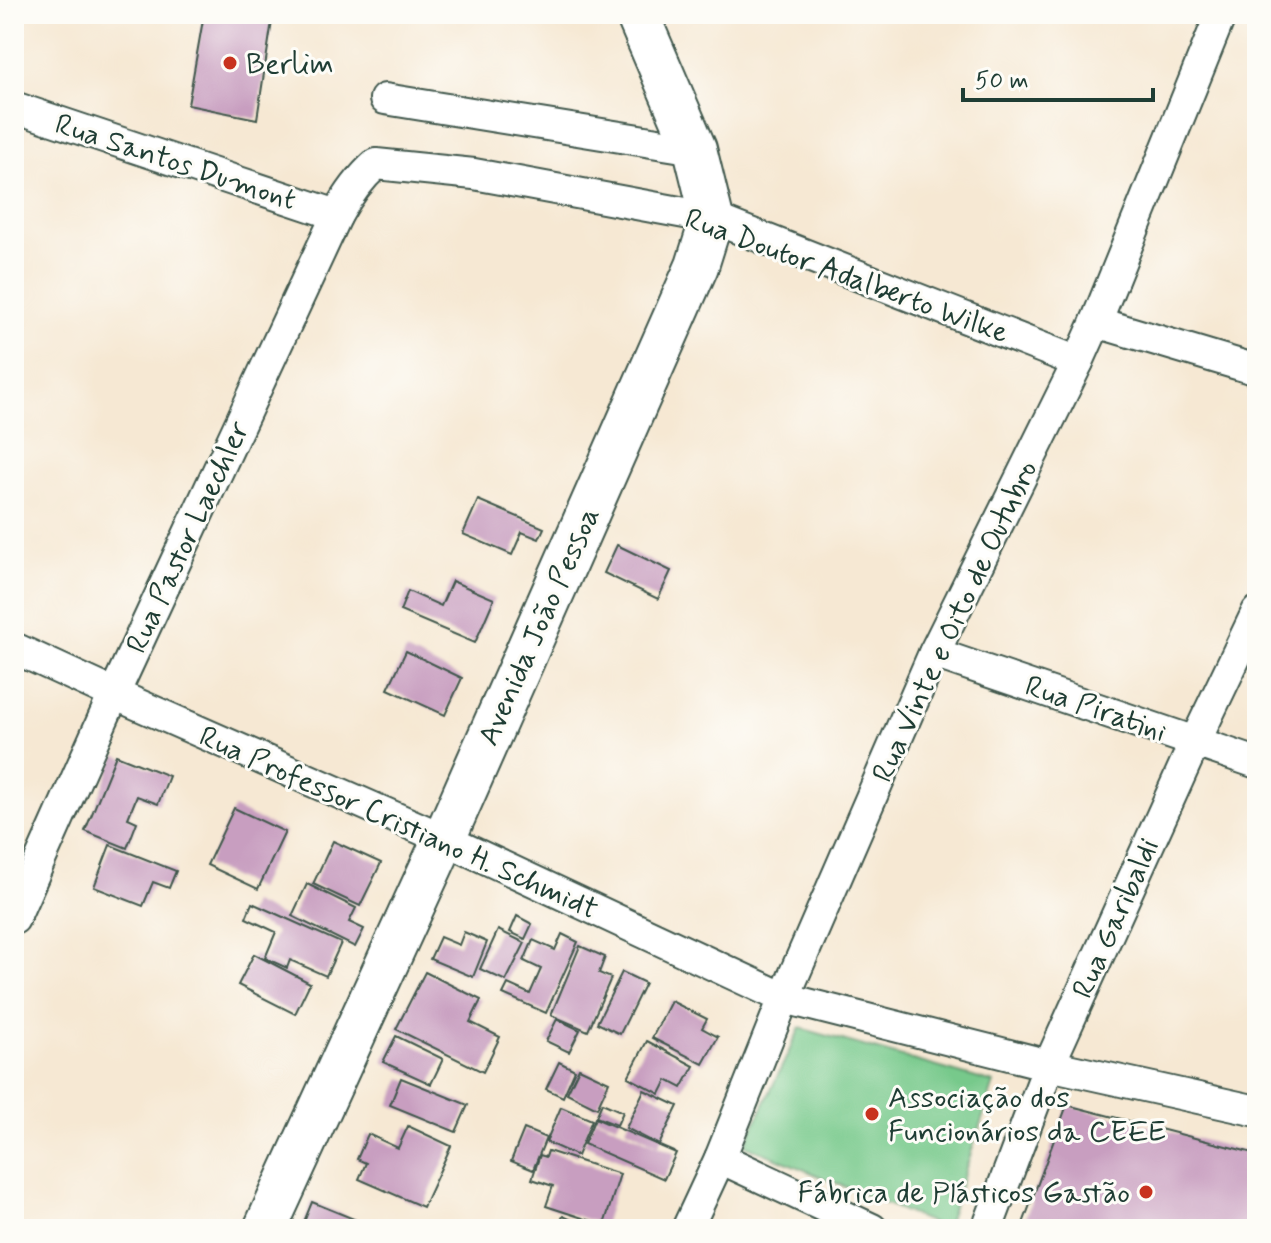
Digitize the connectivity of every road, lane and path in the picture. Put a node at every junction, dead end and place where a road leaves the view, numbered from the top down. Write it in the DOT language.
graph roads {
  1 [pos="637,14"];
  2 [pos="1221,14"];
  3 [pos="385,99"];
  4 [pos="14,107"];
  5 [pos="695,149"];
  6 [pos="376,164"];
  7 [pos="337,215"];
  8 [pos="712,218"];
  9 [pos="1096,322"];
  10 [pos="1078,362"];
  11 [pos="1257,370"];
  12 [pos="1257,612"];
  13 [pos="14,648"];
  14 [pos="934,653"];
  15 [pos="114,694"];
  16 [pos="1195,742"];
  17 [pos="1257,763"];
  18 [pos="444,839"];
  19 [pos="14,919"];
  20 [pos="784,998"];
  21 [pos="1049,1065"];
  22 [pos="1257,1111"];
  23 [pos="720,1158"];
  24 [pos="265,1229"];
  25 [pos="687,1229"];
  26 [pos="872,1229"];
  27 [pos="987,1229"];
  1 -- 5 [label="street"];
  2 -- 9 [label="street, Rua Vinte e Oito de Outubro"];
  3 -- 5 [label="street"];
  4 -- 7 [label="street, Rua Santos Dumont"];
  5 -- 8 [label="street"];
  6 -- 7 [label="street, Rua Pastor Laechler"];
  6 -- 8 [label="street, Rua Doutor Adalberto Wilke"];
  7 -- 15 [label="street, Rua Pastor Laechler"];
  8 -- 10 [label="street, Rua Doutor Adalberto Wilke"];
  8 -- 18 [label="street, Avenida João Pessoa"];
  9 -- 10 [label="street, Rua Vinte e Oito de Outubro"];
  9 -- 11 [label="street"];
  10 -- 14 [label="street, Rua Vinte e Oito de Outubro"];
  12 -- 16 [label="street, Rua Garibaldi"];
  13 -- 15 [label="street, Rua Professor Cristiano H. Schmidt"];
  14 -- 16 [label="street, Rua Piratini"];
  14 -- 20 [label="street, Rua Vinte e Oito de Outubro"];
  15 -- 18 [label="street, Rua Professor Cristiano H. Schmidt"];
  15 -- 19 [label="street, Rua Pastor Laechler"];
  16 -- 17 [label="street, Rua Piratini"];
  16 -- 21 [label="street, Rua Garibaldi"];
  18 -- 20 [label="street, Rua Professor Cristiano H. Schmidt"];
  18 -- 24 [label="street, Avenida João Pessoa"];
  20 -- 21 [label="street, Rua Professor Cristiano H. Schmidt"];
  20 -- 23 [label="street, Rua Vinte e Oito de Outubro"];
  21 -- 22 [label="street, Rua Professor Cristiano H. Schmidt"];
  21 -- 27 [label="street, Rua Garibaldi"];
  23 -- 25 [label="street, Rua Vinte e Oito de Outubro"];
  23 -- 26 [label="street"];
}
